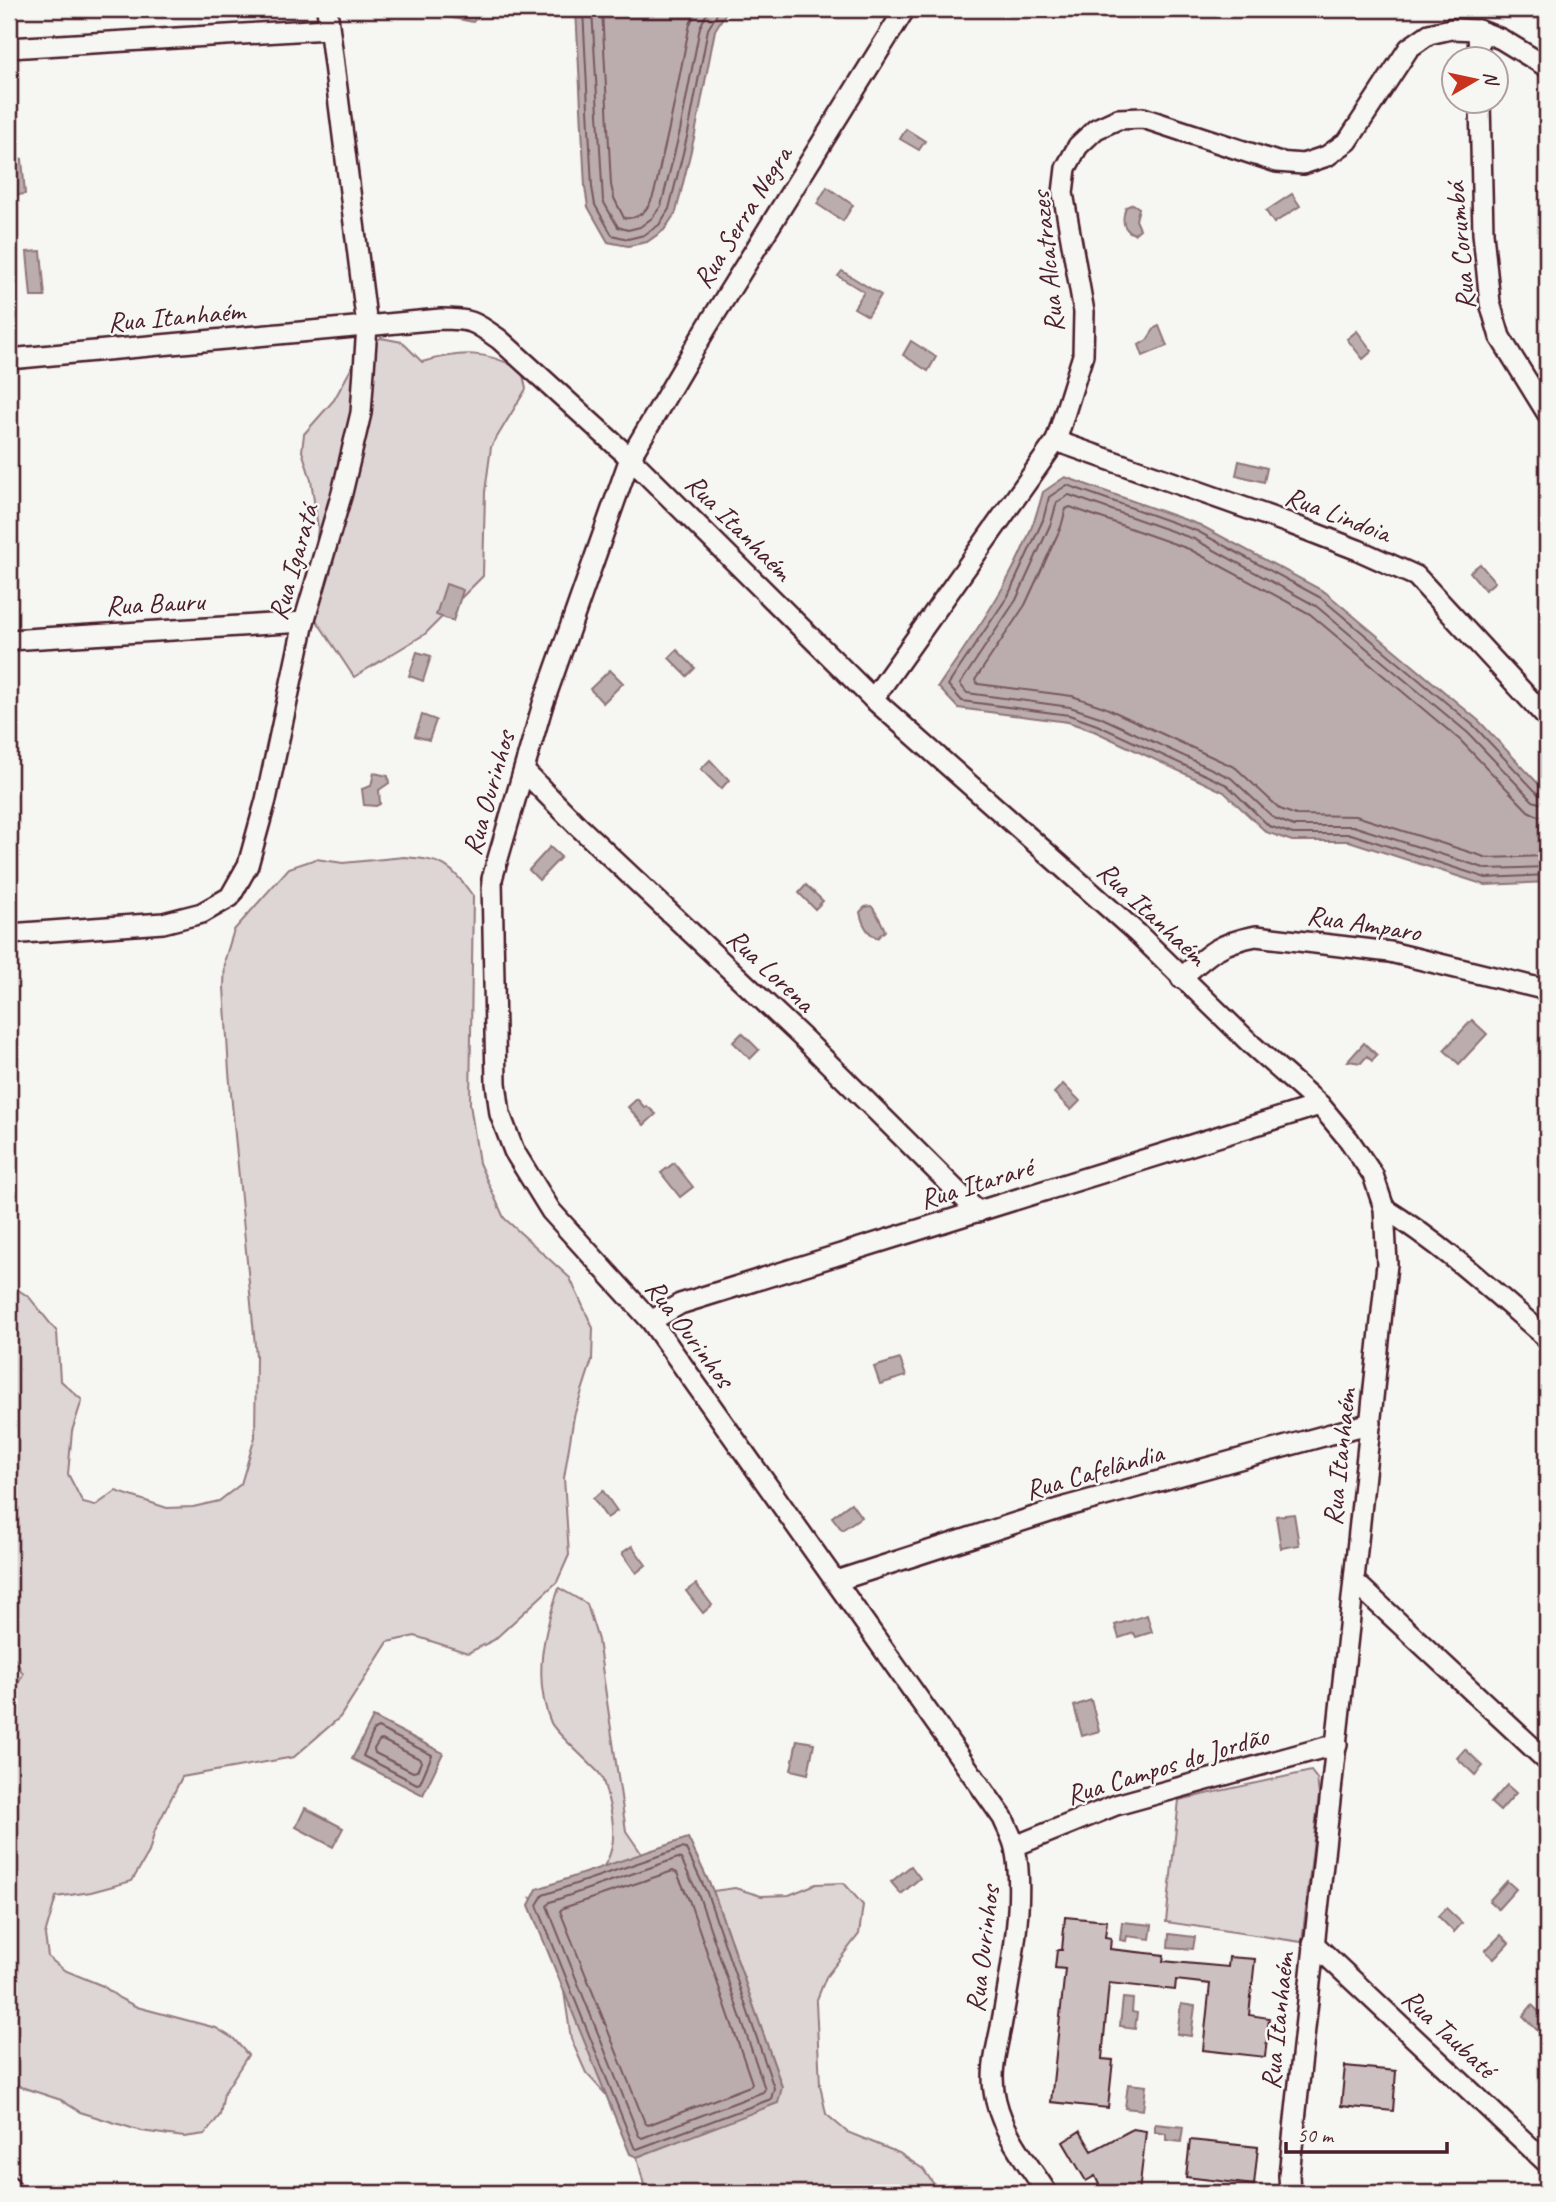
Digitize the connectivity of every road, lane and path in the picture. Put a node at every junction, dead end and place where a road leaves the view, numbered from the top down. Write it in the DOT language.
graph roads {
  1 [pos="905,9"];
  2 [pos="328,19"];
  3 [pos="1478,30"];
  4 [pos="1479,46"];
  5 [pos="9,48"];
  6 [pos="1547,66"];
  7 [pos="1480,116"];
  8 [pos="367,326"];
  9 [pos="9,359"];
  10 [pos="1547,413"];
  11 [pos="1056,441"];
  12 [pos="630,458"];
  13 [pos="304,622"];
  14 [pos="9,640"];
  15 [pos="873,699"];
  16 [pos="1547,718"];
  17 [pos="524,771"];
  18 [pos="9,934"];
  19 [pos="1181,978"];
  20 [pos="1547,990"];
  21 [pos="1320,1105"];
  22 [pos="1384,1208"];
  23 [pos="978,1212"];
  24 [pos="651,1321"];
  25 [pos="1547,1338"];
  26 [pos="1371,1423"];
  27 [pos="836,1581"];
  28 [pos="1355,1582"];
  29 [pos="1337,1744"];
  30 [pos="1547,1761"];
  31 [pos="1015,1846"];
  32 [pos="1313,1943"];
  33 [pos="1547,2163"];
  34 [pos="9,2186"];
  35 [pos="11,2193"];
  36 [pos="1047,2193"];
  37 [pos="1290,2193"];
  1 -- 12 [label="street, Rua Serra Negra"];
  2 -- 5 [label="street"];
  2 -- 8 [label="street, Rua Igaratá"];
  3 -- 4 [label="street"];
  3 -- 6 [label="street, Rua Alcatrazes"];
  3 -- 11 [label="street, Rua Alcatrazes"];
  7 -- 10 [label="street, Rua Corumbá"];
  8 -- 9 [label="street, Rua Itanhaém"];
  8 -- 12 [label="street, Rua Itanhaém"];
  8 -- 13 [label="street, Rua Igaratá"];
  11 -- 15 [label="street, Rua Alcatrazes"];
  11 -- 16 [label="street, Rua Lindoia"];
  12 -- 15 [label="street, Rua Itanhaém"];
  12 -- 17 [label="street, Rua Ourinhos"];
  13 -- 14 [label="street, Rua Bauru"];
  13 -- 18 [label="street, Rua Igaratá"];
  15 -- 19 [label="street, Rua Itanhaém"];
  17 -- 23 [label="street, Rua Lorena"];
  17 -- 24 [label="street, Rua Ourinhos"];
  19 -- 20 [label="street, Rua Amparo"];
  19 -- 21 [label="street, Rua Itanhaém"];
  21 -- 22 [label="street, Rua Itanhaém"];
  21 -- 23 [label="street, Rua Itararé"];
  22 -- 25 [label="street"];
  22 -- 26 [label="street, Rua Itanhaém"];
  23 -- 24 [label="street, Rua Itararé"];
  24 -- 27 [label="street, Rua Ourinhos"];
  26 -- 27 [label="street, Rua Cafelândia"];
  26 -- 28 [label="street, Rua Itanhaém"];
  27 -- 31 [label="street, Rua Ourinhos"];
  28 -- 29 [label="street, Rua Itanhaém"];
  28 -- 30 [label="street"];
  29 -- 31 [label="street, Rua Campos do Jordão"];
  29 -- 32 [label="street, Rua Itanhaém"];
  31 -- 36 [label="street, Rua Ourinhos"];
  32 -- 33 [label="street, Rua Taubaté"];
  32 -- 37 [label="street, Rua Itanhaém"];
  34 -- 35 [label="street"];
}
